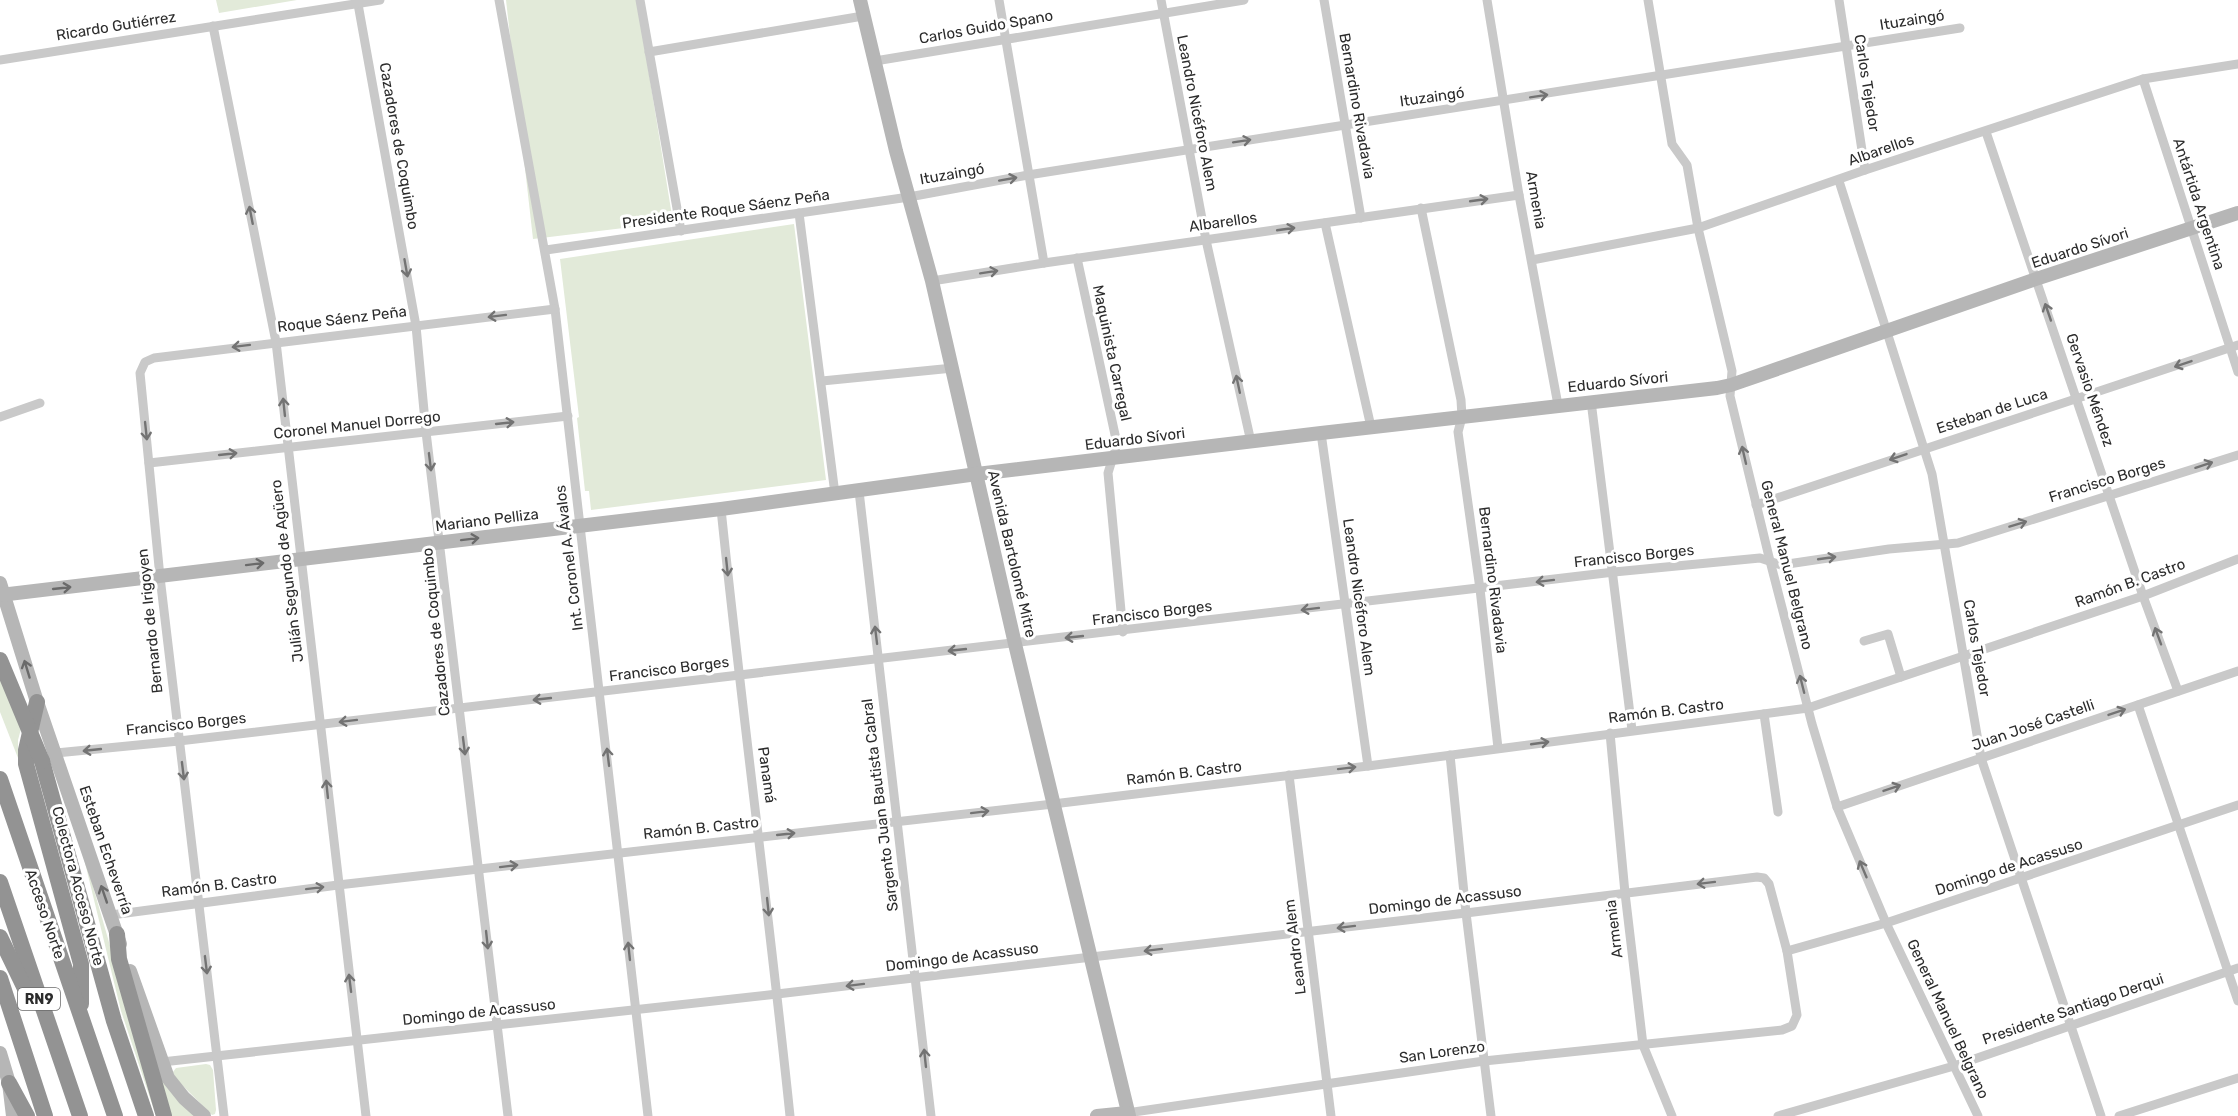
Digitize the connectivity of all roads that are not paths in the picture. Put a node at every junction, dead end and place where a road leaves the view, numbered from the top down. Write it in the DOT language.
graph roads {
  1 [pos="380,0"];
  2 [pos="499,0"];
  3 [pos="640,0"];
  4 [pos="860,0"];
  5 [pos="999,0"];
  6 [pos="1161,0"];
  7 [pos="1244,0"];
  8 [pos="1324,0"];
  9 [pos="1487,0"];
  10 [pos="1648,0"];
  11 [pos="1839,0"];
  12 [pos="358,4"];
  13 [pos="1163,13"];
  14 [pos="863,16"];
  15 [pos="213,26"];
  16 [pos="1960,28"];
  17 [pos="1004,39"];
  18 [pos="1846,45"];
  19 [pos="649,52"];
  20 [pos="0,60"];
  21 [pos="874,61"];
  22 [pos="2238,64"];
  23 [pos="1661,76"];
  24 [pos="2143,79"];
  25 [pos="1503,102"];
  26 [pos="1346,125"];
  27 [pos="1986,132"];
  28 [pos="1188,150"];
  29 [pos="1865,170"];
  30 [pos="1029,175"];
  31 [pos="1839,181"];
  32 [pos="1519,195"];
  33 [pos="909,196"];
  34 [pos="1421,208"];
  35 [pos="799,213"];
  36 [pos="2238,213"];
  37 [pos="1361,218"];
  38 [pos="1325,223"];
  39 [pos="1698,228"];
  40 [pos="2191,229"];
  41 [pos="681,231"];
  42 [pos="1206,240"];
  43 [pos="546,250"];
  44 [pos="1077,258"];
  45 [pos="1532,260"];
  46 [pos="1044,263"];
  47 [pos="2036,279"];
  48 [pos="932,281"];
  49 [pos="555,309"];
  50 [pos="416,326"];
  51 [pos="1887,330"];
  52 [pos="276,342"];
  53 [pos="2234,346"];
  54 [pos="952,369"];
  55 [pos="2238,372"];
  56 [pos="140,373"];
  57 [pos="822,381"];
  58 [pos="1731,385"];
  59 [pos="2077,399"];
  60 [pos="1592,401"];
  61 [pos="40,403"];
  62 [pos="1558,405"];
  63 [pos="568,416"];
  64 [pos="0,417"];
  65 [pos="1462,417"];
  66 [pos="1371,428"];
  67 [pos="426,432"];
  68 [pos="1321,433"];
  69 [pos="1251,442"];
  70 [pos="288,447"];
  71 [pos="1925,448"];
  72 [pos="2238,455"];
  73 [pos="1112,459"];
  74 [pos="149,463"];
  75 [pos="977,474"];
  76 [pos="859,491"];
  77 [pos="836,494"];
  78 [pos="2110,495"];
  79 [pos="1756,505"];
  80 [pos="721,509"];
  81 [pos="580,526"];
  82 [pos="441,542"];
  83 [pos="1945,544"];
  84 [pos="300,559"];
  85 [pos="2238,559"];
  86 [pos="1770,561"];
  87 [pos="1614,572"];
  88 [pos="160,577"];
  89 [pos="1480,588"];
  90 [pos="1,591"];
  91 [pos="2143,596"];
  92 [pos="1344,605"];
  93 [pos="1123,632"];
  94 [pos="1864,641"];
  95 [pos="1015,644"];
  96 [pos="1963,657"];
  97 [pos="879,659"];
  98 [pos="0,660"];
  99 [pos="2238,670"];
  100 [pos="739,676"];
  101 [pos="1900,677"];
  102 [pos="2178,691"];
  103 [pos="600,692"];
  104 [pos="37,702"];
  105 [pos="2138,705"];
  106 [pos="459,708"];
  107 [pos="1808,708"];
  108 [pos="1764,714"];
  109 [pos="320,724"];
  110 [pos="1632,730"];
  111 [pos="1610,733"];
  112 [pos="179,741"];
  113 [pos="1498,748"];
  114 [pos="1450,755"];
  115 [pos="49,757"];
  116 [pos="1982,758"];
  117 [pos="1368,766"];
  118 [pos="1289,775"];
  119 [pos="0,779"];
  120 [pos="1053,804"];
  121 [pos="2238,805"];
  122 [pos="1837,807"];
  123 [pos="1778,812"];
  124 [pos="896,822"];
  125 [pos="2178,826"];
  126 [pos="760,836"];
  127 [pos="619,852"];
  128 [pos="479,870"];
  129 [pos="2021,879"];
  130 [pos="0,882"];
  131 [pos="338,885"];
  132 [pos="1625,893"];
  133 [pos="199,902"];
  134 [pos="1466,913"];
  135 [pos="111,915"];
  136 [pos="1886,923"];
  137 [pos="1308,932"];
  138 [pos="117,934"];
  139 [pos="0,938"];
  140 [pos="1787,951"];
  141 [pos="1091,957"];
  142 [pos="2233,970"];
  143 [pos="916,977"];
  144 [pos="0,978"];
  145 [pos="777,994"];
  146 [pos="2238,1001"];
  147 [pos="636,1009"];
  148 [pos="81,1020"];
  149 [pos="497,1026"];
  150 [pos="2072,1026"];
  151 [pos="357,1041"];
  152 [pos="1643,1044"];
  153 [pos="0,1053"];
  154 [pos="217,1057"];
  155 [pos="1484,1061"];
  156 [pos="162,1062"];
  157 [pos="61,1063"];
  158 [pos="1954,1066"];
  159 [pos="2238,1078"];
  160 [pos="4,1083"];
  161 [pos="1327,1086"];
  162 [pos="1128,1114"];
  163 [pos="13,1116"];
  164 [pos="27,1116"];
  165 [pos="45,1116"];
  166 [pos="80,1116"];
  167 [pos="115,1116"];
  168 [pos="146,1116"];
  169 [pos="164,1116"];
  170 [pos="204,1116"];
  171 [pos="224,1116"];
  172 [pos="366,1116"];
  173 [pos="508,1116"];
  174 [pos="648,1116"];
  175 [pos="790,1116"];
  176 [pos="931,1116"];
  177 [pos="1096,1116"];
  178 [pos="1331,1116"];
  179 [pos="1491,1116"];
  180 [pos="1672,1116"];
  181 [pos="1778,1116"];
  182 [pos="1978,1116"];
  183 [pos="2101,1116"];
  184 [pos="2120,1116"];
  1 -- 12 [label="street, Ricardo Gutiérrez"];
  2 -- 43 [label="street, Int. Coronel A. Ávalos"];
  3 -- 19 [label="street"];
  4 -- 14 [label="street, Avenida Bartolomé Mitre"];
  5 -- 17 [label="street"];
  6 -- 13 [label="street, Leandro Nicéforo Alem"];
  7 -- 13 [label="street, Carlos Guido Spano"];
  8 -- 26 [label="street, Bernardino Rivadavia"];
  9 -- 25 [label="street, Armenia"];
  10 -- 23 [label="street, General Manuel Belgrano"];
  11 -- 18 [label="street, Carlos Tejedor"];
  12 -- 15 [label="street, Ricardo Gutiérrez"];
  12 -- 50 [label="street, Cazadores de Coquimbo, one-way"];
  13 -- 17 [label="street, Carlos Guido Spano"];
  13 -- 28 [label="street, Leandro Nicéforo Alem"];
  14 -- 19 [label="street"];
  14 -- 21 [label="street, Avenida Bartolomé Mitre"];
  15 -- 20 [label="street, Ricardo Gutiérrez"];
  52 -- 15 [label="street, Julián Segundo de Agüero, one-way"];
  16 -- 18 [label="street, Ituzaingó"];
  17 -- 21 [label="street, Carlos Guido Spano"];
  17 -- 30 [label="street"];
  18 -- 23 [label="street, Ituzaingó"];
  18 -- 29 [label="street, Carlos Tejedor"];
  19 -- 41 [label="street"];
  21 -- 33 [label="street, Avenida Bartolomé Mitre"];
  22 -- 24 [label="street, Albarellos"];
  25 -- 23 [label="street, Ituzaingó, one-way"];
  23 -- 39 [label="street, General Manuel Belgrano"];
  24 -- 27 [label="street, Albarellos"];
  24 -- 40 [label="street, Antártida Argentina"];
  25 -- 26 [label="street, Ituzaingó"];
  25 -- 32 [label="street, Armenia"];
  28 -- 26 [label="street, Ituzaingó, one-way"];
  26 -- 37 [label="street, Bernardino Rivadavia"];
  27 -- 29 [label="street, Albarellos"];
  27 -- 47 [label="street, Gervasio Méndez"];
  28 -- 30 [label="street, Ituzaingó"];
  28 -- 42 [label="street, Leandro Nicéforo Alem"];
  29 -- 31 [label="street, Albarellos"];
  33 -- 30 [label="street, Ituzaingó, one-way"];
  30 -- 46 [label="street"];
  31 -- 39 [label="street, Albarellos"];
  31 -- 51 [label="street, Carlos Tejedor"];
  34 -- 32 [label="street, Albarellos, one-way"];
  32 -- 45 [label="street, Armenia"];
  33 -- 35 [label="street, Presidente Roque Sáenz Peña"];
  33 -- 48 [label="street, Avenida Bartolomé Mitre"];
  34 -- 37 [label="street, Albarellos"];
  34 -- 65 [label="street, Bernardino Rivadavia"];
  35 -- 41 [label="street, Presidente Roque Sáenz Peña"];
  35 -- 57 [label="street"];
  36 -- 40 [label="street, Eduardo Sívori"];
  37 -- 38 [label="street, Albarellos"];
  42 -- 38 [label="street, Albarellos, one-way"];
  38 -- 66 [label="street"];
  39 -- 45 [label="street, Albarellos"];
  39 -- 58 [label="street, General Manuel Belgrano"];
  40 -- 47 [label="street, Eduardo Sívori"];
  40 -- 53 [label="street, Antártida Argentina"];
  41 -- 43 [label="street, Presidente Roque Sáenz Peña"];
  42 -- 44 [label="street, Albarellos"];
  69 -- 42 [label="street, Leandro Nicéforo Alem, one-way"];
  43 -- 49 [label="street, Int. Coronel A. Ávalos"];
  44 -- 46 [label="street, Albarellos"];
  44 -- 73 [label="street, Maquinista Carregal"];
  45 -- 62 [label="street, Armenia"];
  48 -- 46 [label="street, Albarellos, one-way"];
  47 -- 51 [label="street, Eduardo Sívori"];
  59 -- 47 [label="street, Gervasio Méndez, one-way"];
  48 -- 54 [label="street, Avenida Bartolomé Mitre"];
  49 -- 50 [label="street, Roque Sáenz Peña, one-way"];
  49 -- 63 [label="street, Int. Coronel A. Ávalos"];
  50 -- 52 [label="street, Roque Sáenz Peña"];
  50 -- 67 [label="street, Cazadores de Coquimbo"];
  51 -- 58 [label="street, Eduardo Sívori"];
  51 -- 71 [label="street, Carlos Tejedor"];
  52 -- 56 [label="street, Roque Sáenz Peña, one-way"];
  70 -- 52 [label="street, Julián Segundo de Agüero, one-way"];
  53 -- 55 [label="street, Antártida Argentina"];
  53 -- 59 [label="street, Esteban de Luca, one-way"];
  54 -- 57 [label="street"];
  54 -- 75 [label="street, Avenida Bartolomé Mitre"];
  56 -- 74 [label="street, Bernardo de Irigoyen, one-way"];
  57 -- 77 [label="street"];
  58 -- 60 [label="street, Eduardo Sívori"];
  79 -- 58 [label="street, General Manuel Belgrano, one-way"];
  59 -- 71 [label="street, Esteban de Luca"];
  59 -- 78 [label="street, Gervasio Méndez"];
  60 -- 62 [label="street, Eduardo Sívori"];
  60 -- 87 [label="street"];
  61 -- 64 [label="street"];
  62 -- 65 [label="street, Eduardo Sívori"];
  67 -- 63 [label="street, Coronel Manuel Dorrego, one-way"];
  63 -- 81 [label="street, Int. Coronel A. Ávalos"];
  65 -- 66 [label="street, Eduardo Sívori"];
  65 -- 89 [label="street, Bernardino Rivadavia"];
  66 -- 68 [label="street, Eduardo Sívori"];
  67 -- 70 [label="street, Coronel Manuel Dorrego"];
  67 -- 82 [label="street, Cazadores de Coquimbo, one-way"];
  68 -- 69 [label="street, Eduardo Sívori"];
  68 -- 92 [label="street, Leandro Nicéforo Alem"];
  69 -- 73 [label="street, Eduardo Sívori"];
  74 -- 70 [label="street, Coronel Manuel Dorrego, one-way"];
  70 -- 84 [label="street, Julián Segundo de Agüero"];
  71 -- 79 [label="street, Esteban de Luca, one-way"];
  71 -- 83 [label="street, Carlos Tejedor"];
  78 -- 72 [label="street, Francisco Borges, one-way"];
  73 -- 75 [label="street, Eduardo Sívori"];
  73 -- 93 [label="street, Maquinista Carregal"];
  74 -- 88 [label="street, Bernardo de Irigoyen"];
  75 -- 76 [label="street, Mariano Pelliza"];
  75 -- 95 [label="street, Avenida Bartolomé Mitre"];
  76 -- 77 [label="street, Mariano Pelliza"];
  97 -- 76 [label="street, Sargento Juan Bautista Cabral, one-way"];
  77 -- 80 [label="street, Mariano Pelliza"];
  83 -- 78 [label="street, Francisco Borges, one-way"];
  78 -- 91 [label="street, Gervasio Méndez"];
  79 -- 86 [label="street, General Manuel Belgrano"];
  80 -- 81 [label="street, Mariano Pelliza"];
  80 -- 100 [label="street, Panamá, one-way"];
  82 -- 81 [label="street, Mariano Pelliza, one-way"];
  81 -- 103 [label="street, Int. Coronel A. Ávalos"];
  82 -- 84 [label="street, Mariano Pelliza"];
  82 -- 106 [label="street, Cazadores de Coquimbo"];
  86 -- 83 [label="street, Francisco Borges, one-way"];
  83 -- 96 [label="street, Carlos Tejedor"];
  88 -- 84 [label="street, Mariano Pelliza, one-way"];
  84 -- 109 [label="street, Julián Segundo de Agüero"];
  85 -- 91 [label="street, Ramón B. Castro"];
  86 -- 87 [label="street, Francisco Borges"];
  107 -- 86 [label="street, General Manuel Belgrano, one-way"];
  87 -- 89 [label="street, Francisco Borges, one-way"];
  87 -- 110 [label="street"];
  90 -- 88 [label="street, Mariano Pelliza, one-way"];
  88 -- 112 [label="street, Bernardo de Irigoyen"];
  89 -- 92 [label="street, Francisco Borges"];
  89 -- 113 [label="street, Bernardino Rivadavia"];
  104 -- 90 [label="street, Esteban Echeverría, one-way"];
  91 -- 96 [label="street, Ramón B. Castro"];
  102 -- 91 [label="street, Gervasio Méndez, one-way"];
  92 -- 93 [label="street, Francisco Borges, one-way"];
  92 -- 117 [label="street, Leandro Nicéforo Alem"];
  93 -- 95 [label="street, Francisco Borges, one-way"];
  94 -- 101 [label="street"];
  95 -- 97 [label="street, Francisco Borges, one-way"];
  95 -- 120 [label="street, Avenida Bartolomé Mitre"];
  96 -- 101 [label="street, Ramón B. Castro"];
  96 -- 116 [label="street, Carlos Tejedor"];
  97 -- 100 [label="street, Francisco Borges"];
  97 -- 124 [label="street, Sargento Juan Bautista Cabral"];
  98 -- 115 [label="highway, Colectora Acceso Norte, bridge"];
  99 -- 102 [label="street, Juan José Castelli"];
  100 -- 103 [label="street, Francisco Borges"];
  100 -- 126 [label="street, Panamá"];
  101 -- 107 [label="street, Ramón B. Castro"];
  102 -- 105 [label="street, Juan José Castelli"];
  103 -- 106 [label="street, Francisco Borges, one-way"];
  127 -- 103 [label="street, Int. Coronel A. Ávalos, one-way"];
  104 -- 115 [label="street, Esteban Echeverría"];
  104 -- 148 [label="highway"];
  116 -- 105 [label="street, Juan José Castelli, one-way"];
  105 -- 125 [label="street"];
  106 -- 109 [label="street, Francisco Borges, one-way"];
  106 -- 128 [label="street, Cazadores de Coquimbo, one-way"];
  107 -- 108 [label="street, Ramón B. Castro"];
  107 -- 122 [label="street, General Manuel Belgrano"];
  108 -- 110 [label="street, Ramón B. Castro"];
  108 -- 123 [label="street"];
  109 -- 112 [label="street, Francisco Borges"];
  131 -- 109 [label="street, Julián Segundo de Agüero, one-way"];
  110 -- 111 [label="street, Ramón B. Castro"];
  113 -- 111 [label="street, Ramón B. Castro, one-way"];
  111 -- 132 [label="street, Armenia"];
  112 -- 115 [label="street, Francisco Borges, one-way"];
  112 -- 133 [label="street, Bernardo de Irigoyen, one-way"];
  113 -- 114 [label="street, Ramón B. Castro"];
  114 -- 117 [label="street, Ramón B. Castro"];
  114 -- 134 [label="street"];
  135 -- 115 [label="street, Esteban Echeverría, one-way"];
  115 -- 168 [label="highway, Colectora Acceso Norte"];
  122 -- 116 [label="street, Juan José Castelli, one-way"];
  116 -- 129 [label="street, Carlos Tejedor"];
  118 -- 117 [label="street, Ramón B. Castro, one-way"];
  118 -- 120 [label="street, Ramón B. Castro"];
  118 -- 137 [label="street, Leandro Alem"];
  119 -- 148 [label="highway, Acceso Norte / RN9"];
  124 -- 120 [label="street, Ramón B. Castro, one-way"];
  120 -- 141 [label="street, Avenida Bartolomé Mitre"];
  121 -- 125 [label="street, Domingo de Acassuso"];
  136 -- 122 [label="street, General Manuel Belgrano, one-way"];
  126 -- 124 [label="street, Ramón B. Castro, one-way"];
  124 -- 143 [label="street, Sargento Juan Bautista Cabral"];
  125 -- 129 [label="street, Domingo de Acassuso"];
  125 -- 142 [label="street"];
  126 -- 127 [label="street, Ramón B. Castro"];
  126 -- 145 [label="street, Panamá, one-way"];
  128 -- 127 [label="street, Ramón B. Castro, one-way"];
  147 -- 127 [label="street, Int. Coronel A. Ávalos, one-way"];
  128 -- 131 [label="street, Ramón B. Castro"];
  128 -- 149 [label="street, Cazadores de Coquimbo, one-way"];
  129 -- 136 [label="street, Domingo de Acassuso"];
  129 -- 150 [label="street, Carlos Tejedor"];
  130 -- 157 [label="highway, RN9"];
  133 -- 131 [label="street, Ramón B. Castro, one-way"];
  151 -- 131 [label="street, Julián Segundo de Agüero, one-way"];
  132 -- 134 [label="street, Domingo de Acassuso"];
  140 -- 132 [label="street, Domingo de Acassuso, one-way"];
  132 -- 152 [label="street, Armenia"];
  133 -- 135 [label="street, Ramón B. Castro"];
  133 -- 154 [label="street, Bernardo de Irigoyen, one-way"];
  134 -- 137 [label="street, Domingo de Acassuso, one-way"];
  134 -- 155 [label="street"];
  135 -- 138 [label="street, Esteban Echeverría"];
  136 -- 140 [label="street, Domingo de Acassuso"];
  136 -- 158 [label="street, General Manuel Belgrano"];
  137 -- 141 [label="street, Domingo de Acassuso, one-way"];
  137 -- 161 [label="street, Leandro Alem"];
  138 -- 156 [label="street, Esteban Echeverría"];
  138 -- 169 [label="highway"];
  139 -- 157 [label="highway"];
  140 -- 152 [label="street, San Lorenzo"];
  141 -- 143 [label="street, Domingo de Acassuso"];
  141 -- 162 [label="street, Avenida Bartolomé Mitre"];
  142 -- 146 [label="street"];
  142 -- 150 [label="street, Presidente Santiago Derqui"];
  143 -- 145 [label="street, Domingo de Acassuso, one-way"];
  176 -- 143 [label="street, Sargento Juan Bautista Cabral, one-way"];
  144 -- 165 [label="highway"];
  145 -- 147 [label="street, Domingo de Acassuso"];
  145 -- 175 [label="street, Panamá"];
  147 -- 149 [label="street, Domingo de Acassuso"];
  147 -- 174 [label="street, Int. Coronel A. Ávalos"];
  148 -- 167 [label="highway, Acceso Norte / RN9"];
  149 -- 151 [label="street, Domingo de Acassuso"];
  149 -- 173 [label="street, Cazadores de Coquimbo"];
  150 -- 158 [label="street, Presidente Santiago Derqui"];
  150 -- 183 [label="street, Carlos Tejedor"];
  151 -- 154 [label="street, Domingo de Acassuso"];
  151 -- 172 [label="street, Julián Segundo de Agüero"];
  152 -- 155 [label="street, San Lorenzo"];
  152 -- 180 [label="street, Armenia"];
  153 -- 160 [label="street"];
  154 -- 156 [label="street, Domingo de Acassuso"];
  154 -- 171 [label="street, Bernardo de Irigoyen"];
  155 -- 161 [label="street, San Lorenzo"];
  155 -- 179 [label="street"];
  156 -- 170 [label="street, Esteban Echeverría"];
  157 -- 166 [label="highway, RN9"];
  158 -- 181 [label="street, Presidente Santiago Derqui"];
  158 -- 182 [label="street, General Manuel Belgrano"];
  159 -- 184 [label="street"];
  160 -- 163 [label="street"];
  160 -- 164 [label="highway"];
  161 -- 162 [label="street, San Lorenzo"];
  161 -- 178 [label="street, Leandro Alem"];
  162 -- 177 [label="street, San Lorenzo"];
}
